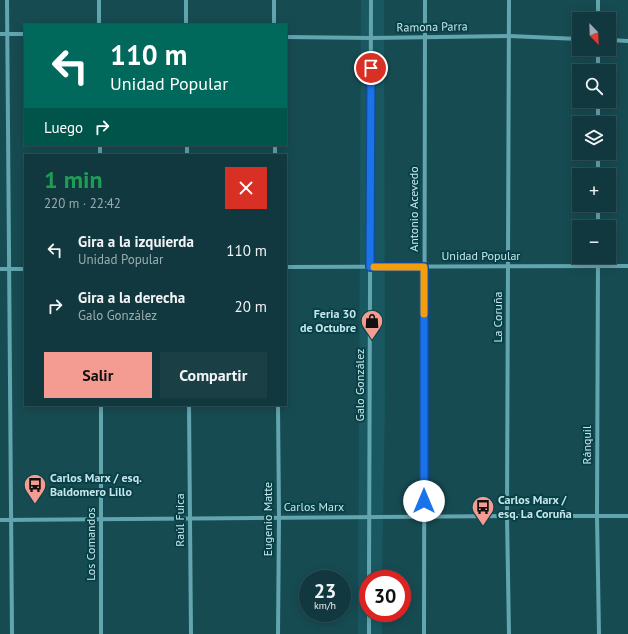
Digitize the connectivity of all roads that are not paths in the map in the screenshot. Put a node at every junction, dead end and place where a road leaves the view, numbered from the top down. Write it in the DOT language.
graph roads {
  1 [pos="7,0"];
  2 [pos="99,0"];
  3 [pos="186,0"];
  4 [pos="274,0"];
  5 [pos="371,0"];
  6 [pos="425,0"];
  7 [pos="509,0"];
  8 [pos="598,0"];
  9 [pos="598,12"];
  10 [pos="99,24"];
  11 [pos="186,24"];
  12 [pos="274,24"];
  13 [pos="0,34"];
  14 [pos="8,34"];
  15 [pos="24,34"];
  16 [pos="425,36"];
  17 [pos="509,36"];
  18 [pos="287,37"];
  19 [pos="371,38"];
  20 [pos="572,39"];
  21 [pos="616,40"];
  22 [pos="628,41"];
  23 [pos="509,266"];
  24 [pos="598,266"];
  25 [pos="628,266"];
  26 [pos="287,267"];
  27 [pos="370,267"];
  28 [pos="424,267"];
  29 [pos="0,269"];
  30 [pos="9,269"];
  31 [pos="24,269"];
  32 [pos="101,406"];
  33 [pos="189,406"];
  34 [pos="278,406"];
  35 [pos="424,516"];
  36 [pos="507,516"];
  37 [pos="597,516"];
  38 [pos="628,516"];
  39 [pos="279,517"];
  40 [pos="369,517"];
  41 [pos="190,518"];
  42 [pos="101,519"];
  43 [pos="0,520"];
  44 [pos="11,520"];
  45 [pos="369,570"];
  46 [pos="369,622"];
  47 [pos="12,634"];
  48 [pos="101,634"];
  49 [pos="191,634"];
  50 [pos="278,634"];
  51 [pos="369,634"];
  52 [pos="424,634"];
  53 [pos="509,634"];
  54 [pos="599,634"];
  1 -- 14 [label="street"];
  2 -- 10 [label="street"];
  3 -- 11 [label="street"];
  4 -- 12 [label="street"];
  5 -- 19 [label="street, Galo González"];
  6 -- 16 [label="street, Antonio Acevedo"];
  7 -- 17 [label="street, La Coruña"];
  8 -- 9 [label="street"];
  13 -- 14 [label="street"];
  14 -- 15 [label="street"];
  14 -- 30 [label="street"];
  16 -- 17 [label="street, Ramona Parra"];
  16 -- 19 [label="street, Ramona Parra"];
  16 -- 28 [label="street, Antonio Acevedo"];
  17 -- 20 [label="street, Ramona Parra"];
  17 -- 23 [label="street, La Coruña"];
  18 -- 19 [label="street, Ramona Parra"];
  19 -- 27 [label="street, Galo González"];
  21 -- 22 [label="street"];
  23 -- 24 [label="street, Unidad Popular"];
  23 -- 28 [label="street, Unidad Popular"];
  23 -- 36 [label="street, La Coruña"];
  24 -- 25 [label="street, Unidad Popular"];
  24 -- 37 [label="street, Ránquil"];
  26 -- 27 [label="street, Unidad Popular"];
  27 -- 28 [label="street, Unidad Popular"];
  27 -- 40 [label="street, Galo González"];
  28 -- 35 [label="street, Antonio Acevedo"];
  29 -- 30 [label="street"];
  30 -- 31 [label="street"];
  30 -- 44 [label="street"];
  32 -- 42 [label="street, Los Comandos"];
  33 -- 41 [label="street, Raúl Fuica"];
  34 -- 39 [label="street, Eugenio Matte"];
  35 -- 36 [label="street, Carlos Marx"];
  35 -- 40 [label="street, Carlos Marx"];
  35 -- 52 [label="street, Antonio Acevedo"];
  36 -- 37 [label="street, Carlos Marx"];
  36 -- 53 [label="street, La Coruña"];
  37 -- 38 [label="street, Carlos Marx"];
  37 -- 54 [label="street, Ránquil"];
  39 -- 40 [label="street, Carlos Marx"];
  39 -- 41 [label="street, Carlos Marx"];
  39 -- 50 [label="street, Eugenio Matte"];
  40 -- 45 [label="street, Galo González"];
  41 -- 42 [label="street, Carlos Marx"];
  41 -- 49 [label="street, Raúl Fuica"];
  42 -- 44 [label="street, Carlos Marx"];
  42 -- 48 [label="street, Los Comandos"];
  43 -- 44 [label="street, Carlos Marx"];
  44 -- 47 [label="street"];
  46 -- 51 [label="street"];
}
